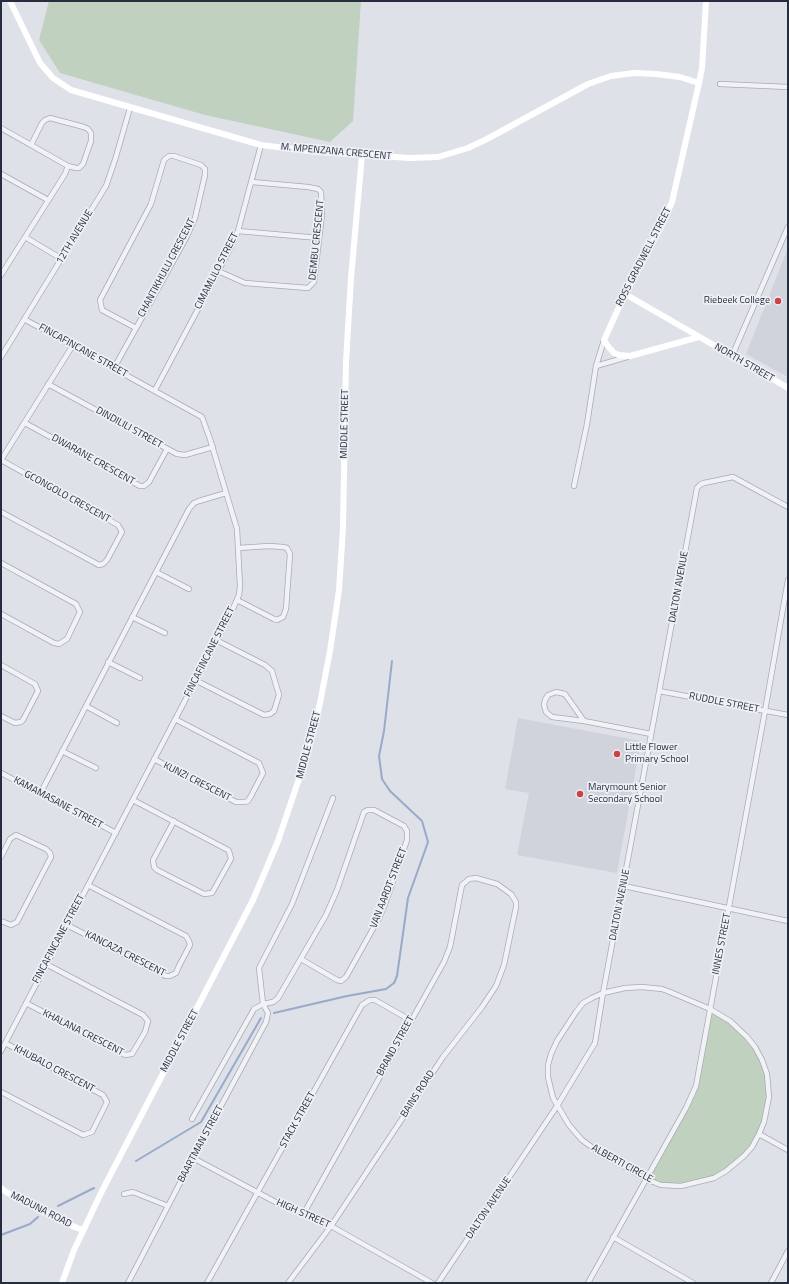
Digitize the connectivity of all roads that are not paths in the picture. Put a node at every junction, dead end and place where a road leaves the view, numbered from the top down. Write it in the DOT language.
graph roads {
  1 [pos="10,1"];
  2 [pos="706,1"];
  3 [pos="699,83"];
  4 [pos="720,84"];
  5 [pos="788,87"];
  6 [pos="130,108"];
  7 [pos="1,128"];
  8 [pos="261,144"];
  9 [pos="31,145"];
  10 [pos="362,155"];
  11 [pos="68,166"];
  12 [pos="1,175"];
  13 [pos="252,182"];
  14 [pos="48,200"];
  15 [pos="788,227"];
  16 [pos="238,231"];
  17 [pos="25,237"];
  18 [pos="319,238"];
  19 [pos="62,259"];
  20 [pos="218,271"];
  21 [pos="2,272"];
  22 [pos="625,294"];
  23 [pos="24,319"];
  24 [pos="136,328"];
  25 [pos="699,337"];
  26 [pos="604,340"];
  27 [pos="73,345"];
  28 [pos="630,356"];
  29 [pos="732,356"];
  30 [pos="1,357"];
  31 [pos="596,366"];
  32 [pos="114,368"];
  33 [pos="48,384"];
  34 [pos="788,388"];
  35 [pos="154,390"];
  36 [pos="25,423"];
  37 [pos="213,447"];
  38 [pos="167,449"];
  39 [pos="1,460"];
  40 [pos="574,486"];
  41 [pos="226,493"];
  42 [pos="788,507"];
  43 [pos="1,512"];
  44 [pos="238,548"];
  45 [pos="1,563"];
  46 [pos="156,572"];
  47 [pos="788,580"];
  48 [pos="189,589"];
  49 [pos="237,600"];
  50 [pos="1,614"];
  51 [pos="132,617"];
  52 [pos="165,633"];
  53 [pos="216,640"];
  54 [pos="108,662"];
  55 [pos="1,665"];
  56 [pos="140,678"];
  57 [pos="195,680"];
  58 [pos="659,691"];
  59 [pos="86,706"];
  60 [pos="765,711"];
  61 [pos="788,715"];
  62 [pos="1,716"];
  63 [pos="175,719"];
  64 [pos="584,721"];
  65 [pos="117,723"];
  66 [pos="651,734"];
  67 [pos="62,751"];
  68 [pos="154,759"];
  69 [pos="96,768"];
  70 [pos="1,773"];
  71 [pos="40,794"];
  72 [pos="333,798"];
  73 [pos="133,800"];
  74 [pos="174,822"];
  75 [pos="116,833"];
  76 [pos="1,856"];
  77 [pos="473,878"];
  78 [pos="88,884"];
  79 [pos="624,886"];
  80 [pos="729,908"];
  81 [pos="1,921"];
  82 [pos="788,921"];
  83 [pos="67,925"];
  84 [pos="301,959"];
  85 [pos="46,964"];
  86 [pos="603,993"];
  87 [pos="26,1004"];
  88 [pos="263,1004"];
  89 [pos="710,1009"];
  90 [pos="410,1020"];
  91 [pos="5,1044"];
  92 [pos="1,1051"];
  93 [pos="1,1092"];
  94 [pos="557,1106"];
  95 [pos="192,1119"];
  96 [pos="759,1134"];
  97 [pos="788,1150"];
  98 [pos="193,1158"];
  99 [pos="646,1179"];
  100 [pos="1,1188"];
  101 [pos="258,1193"];
  102 [pos="124,1194"];
  103 [pos="168,1206"];
  104 [pos="304,1213"];
  105 [pos="331,1226"];
  106 [pos="83,1230"];
  107 [pos="613,1237"];
  108 [pos="788,1251"];
  109 [pos="62,1283"];
  110 [pos="128,1283"];
  111 [pos="207,1283"];
  112 [pos="288,1283"];
  113 [pos="432,1283"];
  114 [pos="438,1283"];
  115 [pos="588,1283"];
  116 [pos="693,1283"];
  117 [pos="770,1283"];
  1 -- 6 [label="main road, M. MPENZANA CRESCENT"];
  2 -- 3 [label="main road, ROSS GRADWELL STREET"];
  3 -- 10 [label="main road, M. MPENZANA CRESCENT"];
  3 -- 22 [label="main road, ROSS GRADWELL STREET"];
  4 -- 5 [label="street"];
  6 -- 8 [label="main road, M. MPENZANA CRESCENT"];
  6 -- 19 [label="street, 12TH AVENUE"];
  7 -- 9 [label="street"];
  8 -- 10 [label="main road, M. MPENZANA CRESCENT"];
  8 -- 13 [label="street, CIMAMLILO STREET"];
  9 -- 11 [label="street"];
  9 -- 11 [label="street"];
  10 -- 106 [label="main road, MIDDLE STREET"];
  11 -- 14 [label="street"];
  12 -- 14 [label="street"];
  13 -- 16 [label="street, CIMAMLILO STREET"];
  13 -- 18 [label="street, DEMBU CRESCENT"];
  14 -- 17 [label="street"];
  15 -- 29 [label="street"];
  16 -- 18 [label="street"];
  16 -- 20 [label="street, CIMAMLILO STREET"];
  17 -- 19 [label="street"];
  17 -- 21 [label="street"];
  18 -- 20 [label="street, DEMBU CRESCENT"];
  19 -- 23 [label="street, 12TH AVENUE"];
  20 -- 35 [label="street, CIMAMLILO STREET"];
  22 -- 25 [label="main road, NORTH STREET"];
  22 -- 26 [label="main road, ROSS GRADWELL STREET"];
  23 -- 27 [label="street, FINCAFINCANE STREET"];
  23 -- 30 [label="street, 12TH AVENUE"];
  24 -- 24 [label="street, CHANTIKHULU CRESCENT"];
  24 -- 32 [label="street, CHANTIKHULU CRESCENT"];
  25 -- 28 [label="main road"];
  25 -- 29 [label="main road, NORTH STREET"];
  26 -- 28 [label="main road"];
  26 -- 31 [label="street, ROSS GRADWELL STREET"];
  27 -- 32 [label="street, FINCAFINCANE STREET"];
  27 -- 33 [label="street"];
  28 -- 31 [label="street"];
  29 -- 34 [label="main road, NORTH STREET"];
  31 -- 40 [label="street, ROSS GRADWELL STREET"];
  32 -- 35 [label="street, FINCAFINCANE STREET"];
  33 -- 36 [label="street"];
  33 -- 38 [label="street, DINDILILI STREET"];
  35 -- 37 [label="street, FINCAFINCANE STREET"];
  36 -- 38 [label="street, DWARANE CRESCENT"];
  36 -- 39 [label="street"];
  37 -- 38 [label="street, DINDILILI STREET"];
  37 -- 41 [label="street, FINCAFINCANE STREET"];
  39 -- 43 [label="street, GCONGOLO CRESCENT"];
  41 -- 44 [label="street, FINCAFINCANE STREET"];
  41 -- 46 [label="street"];
  42 -- 58 [label="street, DALTON AVENUE"];
  44 -- 49 [label="street, FINCAFINCANE STREET"];
  44 -- 49 [label="street"];
  45 -- 50 [label="street"];
  46 -- 48 [label="street"];
  46 -- 51 [label="street"];
  47 -- 60 [label="street, INNES STREET"];
  49 -- 53 [label="street, FINCAFINCANE STREET"];
  51 -- 52 [label="street"];
  51 -- 54 [label="street"];
  53 -- 57 [label="street, FINCAFINCANE STREET"];
  53 -- 57 [label="street"];
  54 -- 56 [label="street"];
  54 -- 59 [label="street"];
  55 -- 62 [label="street"];
  57 -- 63 [label="street, FINCAFINCANE STREET"];
  58 -- 60 [label="street, RUDDLE STREET"];
  58 -- 66 [label="street, DALTON AVENUE"];
  59 -- 65 [label="street"];
  59 -- 67 [label="street"];
  60 -- 61 [label="street, RUDDLE STREET"];
  60 -- 80 [label="street, INNES STREET"];
  63 -- 68 [label="street, FINCAFINCANE STREET"];
  63 -- 68 [label="street, KUNZI CRESCENT"];
  64 -- 64 [label="street"];
  64 -- 66 [label="street"];
  66 -- 79 [label="street, DALTON AVENUE"];
  67 -- 69 [label="street"];
  67 -- 71 [label="street"];
  68 -- 73 [label="street, FINCAFINCANE STREET"];
  70 -- 71 [label="street, KAMAMASANE STREET"];
  71 -- 75 [label="street, KAMAMASANE STREET"];
  72 -- 88 [label="street, BAARTMAN STREET"];
  73 -- 74 [label="street"];
  73 -- 75 [label="street, FINCAFINCANE STREET"];
  74 -- 74 [label="street"];
  75 -- 78 [label="street, FINCAFINCANE STREET"];
  76 -- 81 [label="street"];
  77 -- 90 [label="street, BRAND STREET"];
  77 -- 105 [label="street, BAINS ROAD"];
  78 -- 83 [label="street, FINCAFINCANE STREET"];
  78 -- 83 [label="street, KANCAZA CRESCENT"];
  79 -- 80 [label="street"];
  79 -- 86 [label="street, DALTON AVENUE"];
  80 -- 82 [label="street"];
  80 -- 89 [label="street, INNES STREET"];
  83 -- 85 [label="street, FINCAFINCANE STREET"];
  84 -- 84 [label="street, VAN AARDT STREET"];
  84 -- 88 [label="street, VAN AARDT STREET"];
  85 -- 87 [label="street, FINCAFINCANE STREET"];
  85 -- 87 [label="street, KHALANA CRESCENT"];
  86 -- 89 [label="street, ALBERTI CIRCLE"];
  86 -- 94 [label="street, DALTON AVENUE"];
  86 -- 94 [label="street, ALBERTI CIRCLE"];
  87 -- 91 [label="street, FINCAFINCANE STREET"];
  88 -- 95 [label="street, BAARTMAN STREET"];
  88 -- 98 [label="street, BAARTMAN STREET"];
  89 -- 96 [label="street, ALBERTI CIRCLE"];
  89 -- 99 [label="street, INNES STREET"];
  90 -- 101 [label="street, STACK STREET"];
  90 -- 104 [label="street, BRAND STREET"];
  91 -- 92 [label="street, FINCAFINCANE STREET"];
  91 -- 93 [label="street, KHUBALO CRESCENT"];
  94 -- 99 [label="street, ALBERTI CIRCLE"];
  94 -- 114 [label="street, DALTON AVENUE"];
  96 -- 97 [label="street"];
  96 -- 99 [label="street, ALBERTI CIRCLE"];
  98 -- 101 [label="street, HIGH STREET"];
  98 -- 103 [label="street, BAARTMAN STREET"];
  99 -- 107 [label="street, INNES STREET"];
  100 -- 106 [label="main road, MADUNA ROAD"];
  101 -- 104 [label="street, HIGH STREET"];
  101 -- 111 [label="street, STACK STREET"];
  102 -- 103 [label="street"];
  103 -- 110 [label="street, BAARTMAN STREET"];
  104 -- 105 [label="street, HIGH STREET"];
  105 -- 112 [label="street, BAINS ROAD"];
  105 -- 113 [label="street, HIGH STREET"];
  106 -- 109 [label="main road, MIDDLE STREET"];
  107 -- 115 [label="street, INNES STREET"];
  107 -- 116 [label="street"];
  108 -- 117 [label="street"];
}
